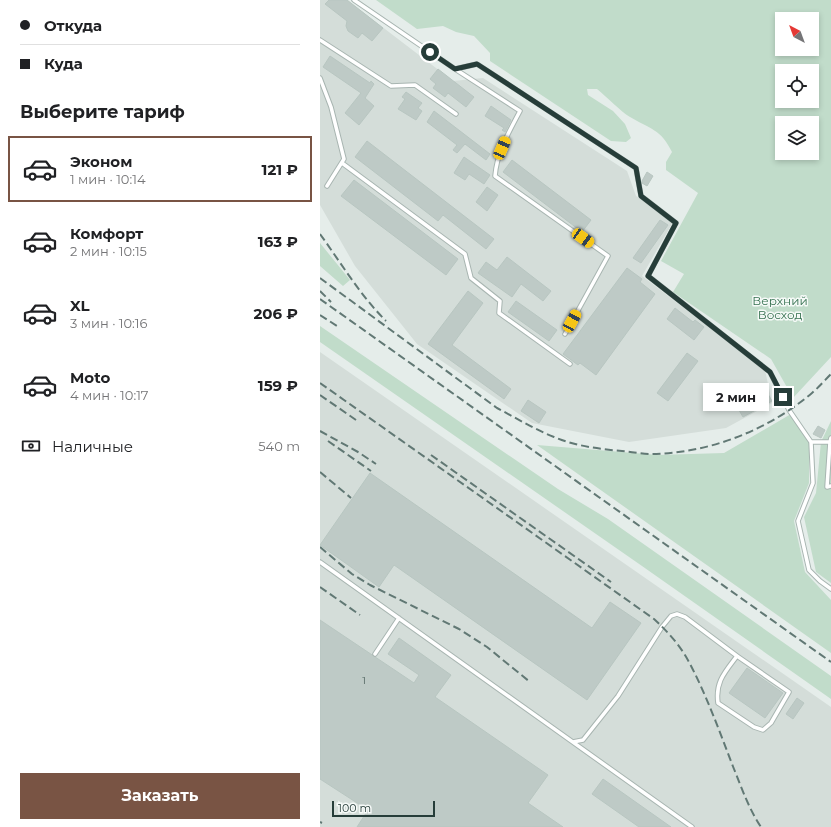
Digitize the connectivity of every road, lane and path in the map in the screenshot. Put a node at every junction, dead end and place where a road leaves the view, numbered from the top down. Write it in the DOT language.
graph roads {
  1 [pos="354,0"];
  2 [pos="320,40"];
  3 [pos="455,69"];
  4 [pos="320,78"];
  5 [pos="456,114"];
  6 [pos="342,163"];
  7 [pos="326,186"];
  8 [pos="565,334"];
  9 [pos="570,364"];
  10 [pos="831,440"];
  11 [pos="811,442"];
  12 [pos="831,486"];
  13 [pos="320,562"];
  14 [pos="831,588"];
  15 [pos="399,618"];
  16 [pos="375,654"];
  17 [pos="737,656"];
  18 [pos="573,742"];
  19 [pos="692,827"];
  1 -- 3 [label="lane"];
  2 -- 5 [label="lane"];
  3 -- 8 [label="lane"];
  3 -- 11 [label="lane"];
  4 -- 6 [label="lane"];
  6 -- 7 [label="lane"];
  6 -- 9 [label="lane"];
  10 -- 11 [label="lane"];
  10 -- 12 [label="lane"];
  11 -- 14 [label="lane"];
  13 -- 15 [label="lane"];
  15 -- 16 [label="lane"];
  15 -- 18 [label="lane"];
  17 -- 17 [label="lane"];
  17 -- 18 [label="lane"];
  18 -- 19 [label="lane"];
}
